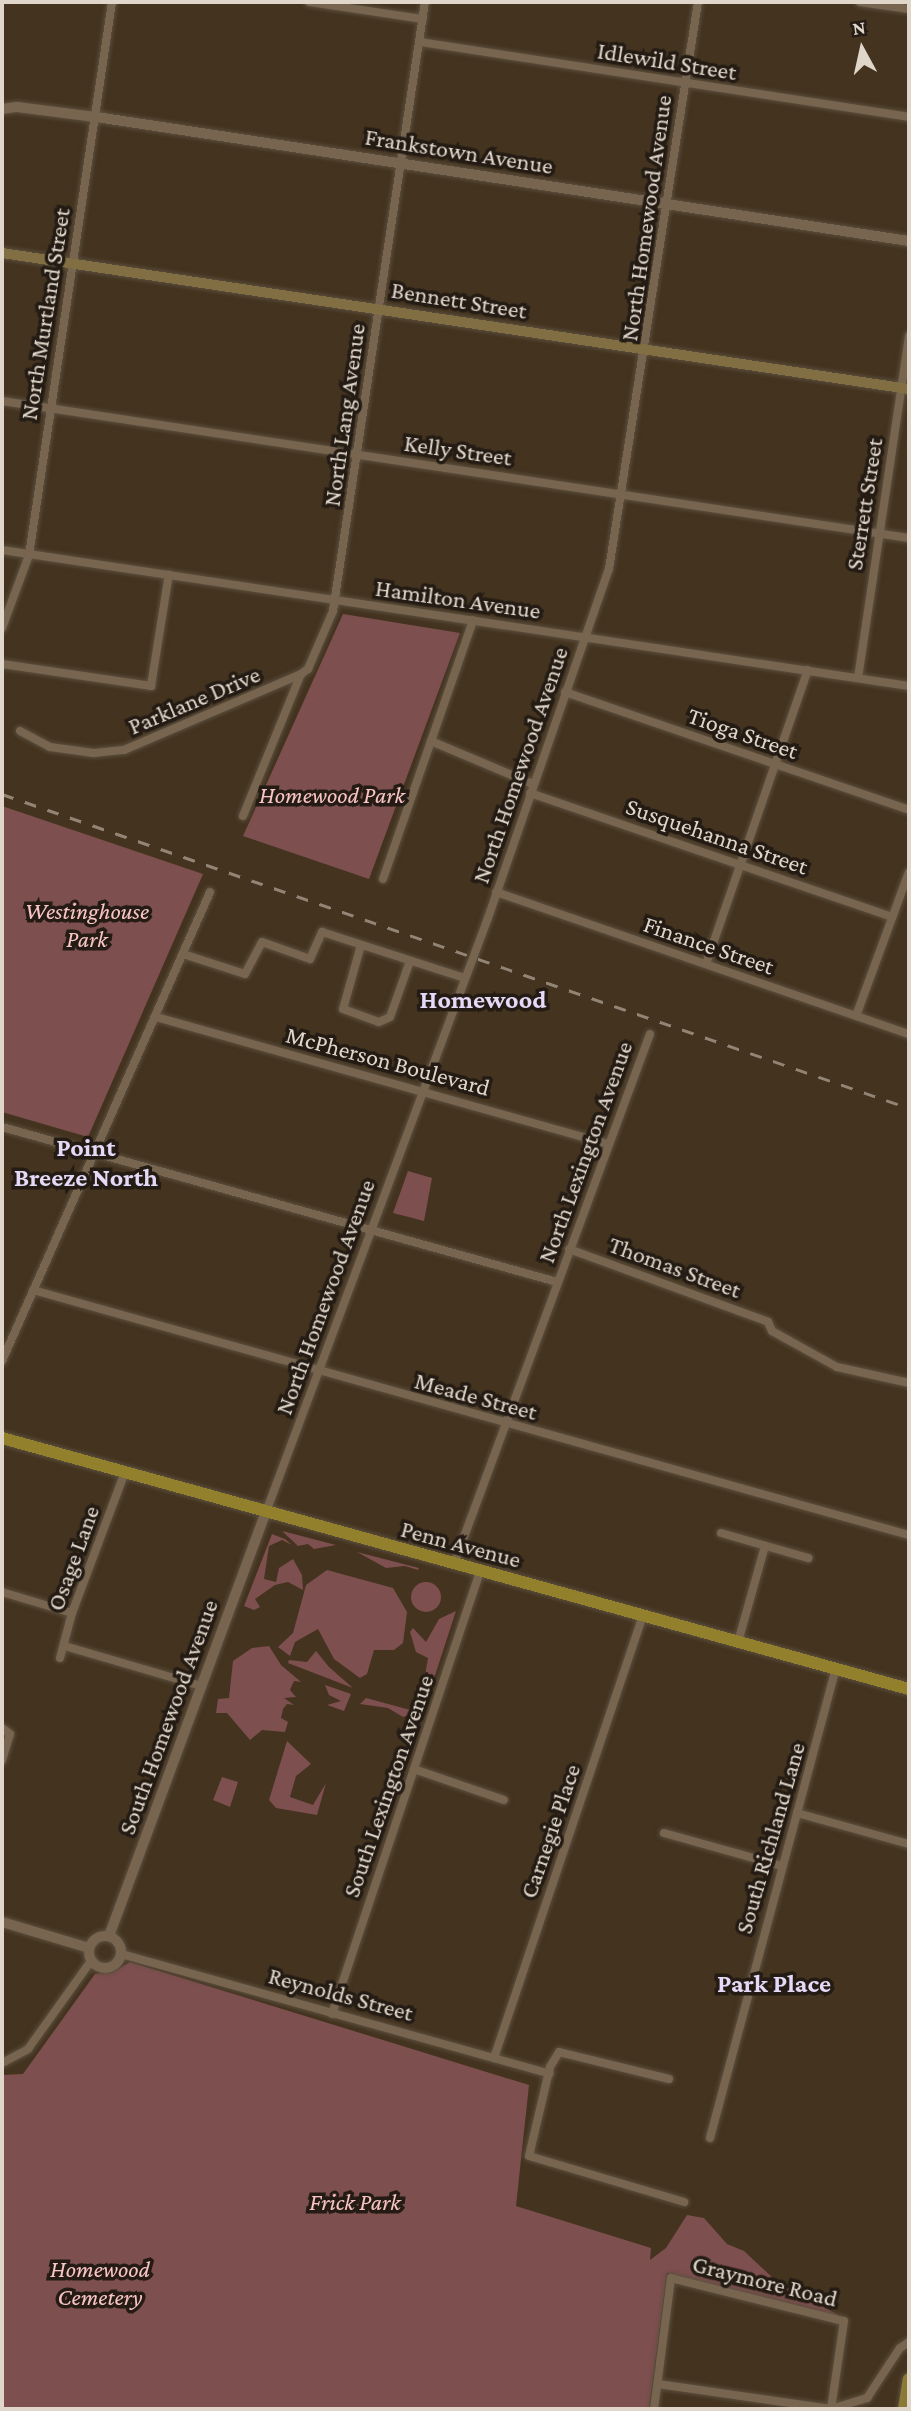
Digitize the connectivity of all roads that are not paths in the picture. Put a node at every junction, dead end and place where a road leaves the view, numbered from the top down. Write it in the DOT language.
graph roads {
  1 [pos="111,2"];
  2 [pos="309,2"];
  3 [pos="425,2"];
  4 [pos="698,2"];
  5 [pos="860,2"];
  6 [pos="909,9"];
  7 [pos="423,19"];
  8 [pos="420,42"];
  9 [pos="685,83"];
  10 [pos="2,110"];
  11 [pos="94,117"];
  12 [pos="909,117"];
  13 [pos="402,163"];
  14 [pos="667,204"];
  15 [pos="909,241"];
  16 [pos="2,253"];
  17 [pos="72,263"];
  18 [pos="379,309"];
  19 [pos="909,336"];
  20 [pos="646,349"];
  21 [pos="906,388"];
  22 [pos="2,401"];
  23 [pos="50,408"];
  24 [pos="358,454"];
  25 [pos="624,494"];
  26 [pos="879,533"];
  27 [pos="909,538"];
  28 [pos="2,550"];
  29 [pos="29,555"];
  30 [pos="169,574"];
  31 [pos="336,600"];
  32 [pos="473,620"];
  33 [pos="2,628"];
  34 [pos="584,637"];
  35 [pos="2,664"];
  36 [pos="808,670"];
  37 [pos="301,674"];
  38 [pos="858,678"];
  39 [pos="909,686"];
  40 [pos="565,692"];
  41 [pos="20,731"];
  42 [pos="431,741"];
  43 [pos="775,764"];
  44 [pos="532,789"];
  45 [pos="909,810"];
  46 [pos="243,816"];
  47 [pos="740,864"];
  48 [pos="909,872"];
  49 [pos="383,879"];
  50 [pos="211,892"];
  51 [pos="496,892"];
  52 [pos="892,917"];
  53 [pos="361,945"];
  54 [pos="183,954"];
  55 [pos="410,961"];
  56 [pos="706,964"];
  57 [pos="464,978"];
  58 [pos="856,1016"];
  59 [pos="156,1017"];
  60 [pos="650,1034"];
  61 [pos="909,1034"];
  62 [pos="422,1090"];
  63 [pos="2,1128"];
  64 [pos="609,1144"];
  65 [pos="93,1153"];
  66 [pos="370,1231"];
  67 [pos="569,1249"];
  68 [pos="557,1282"];
  69 [pos="33,1290"];
  70 [pos="2,1361"];
  71 [pos="318,1372"];
  72 [pos="909,1383"];
  73 [pos="506,1423"];
  74 [pos="2,1438"];
  75 [pos="125,1472"];
  76 [pos="266,1512"];
  77 [pos="721,1533"];
  78 [pos="909,1535"];
  79 [pos="765,1546"];
  80 [pos="808,1558"];
  81 [pos="454,1563"];
  82 [pos="480,1571"];
  83 [pos="2,1592"];
  84 [pos="72,1613"];
  85 [pos="643,1616"];
  86 [pos="738,1642"];
  87 [pos="68,1647"];
  88 [pos="60,1657"];
  89 [pos="836,1669"];
  90 [pos="201,1686"];
  91 [pos="909,1689"];
  92 [pos="2,1728"];
  93 [pos="2,1761"];
  94 [pos="414,1769"];
  95 [pos="504,1800"];
  96 [pos="797,1813"];
  97 [pos="664,1833"];
  98 [pos="909,1844"];
  99 [pos="782,1866"];
  100 [pos="2,1922"];
  101 [pos="109,1936"];
  102 [pos="89,1948"];
  103 [pos="121,1954"];
  104 [pos="91,1961"];
  105 [pos="332,2014"];
  106 [pos="494,2058"];
  107 [pos="4,2062"];
  108 [pos="550,2074"];
  109 [pos="669,2078"];
  110 [pos="710,2138"];
  111 [pos="684,2202"];
  112 [pos="909,2342"];
  113 [pos="909,2379"];
  114 [pos="659,2384"];
  115 [pos="654,2409"];
  116 [pos="831,2409"];
  117 [pos="904,2409"];
  1 -- 11 [label="street, North Murtland Street"];
  2 -- 7 [label="street"];
  3 -- 7 [label="street, North Lang Avenue"];
  4 -- 9 [label="street, North Homewood Avenue"];
  5 -- 6 [label="street"];
  7 -- 8 [label="street, North Lang Avenue"];
  8 -- 9 [label="street, Idlewild Street"];
  8 -- 13 [label="street, North Lang Avenue"];
  9 -- 12 [label="street, Idlewild Street"];
  9 -- 14 [label="street, North Homewood Avenue"];
  10 -- 11 [label="street, Frankstown Avenue"];
  11 -- 13 [label="street, Frankstown Avenue"];
  11 -- 17 [label="street, North Murtland Street"];
  13 -- 14 [label="street, Frankstown Avenue"];
  13 -- 18 [label="street, North Lang Avenue"];
  14 -- 15 [label="street, Frankstown Avenue"];
  14 -- 20 [label="street, North Homewood Avenue"];
  16 -- 17 [label="main road, Bennett Street"];
  17 -- 18 [label="main road, Bennett Street"];
  17 -- 23 [label="street, North Murtland Street"];
  18 -- 20 [label="main road, Bennett Street"];
  18 -- 24 [label="street, North Lang Avenue"];
  19 -- 21 [label="street, Sterrett Street"];
  20 -- 21 [label="main road, Bennett Street"];
  20 -- 25 [label="street, North Homewood Avenue"];
  21 -- 26 [label="street, Sterrett Street"];
  22 -- 23 [label="street, Kelly Street"];
  23 -- 24 [label="street, Kelly Street"];
  23 -- 29 [label="street, North Murtland Street"];
  24 -- 25 [label="street, Kelly Street"];
  24 -- 31 [label="street, North Lang Avenue"];
  25 -- 26 [label="street, Kelly Street"];
  25 -- 34 [label="street, North Homewood Avenue"];
  26 -- 27 [label="street, Kelly Street"];
  26 -- 38 [label="street, Sterrett Street"];
  28 -- 29 [label="street, Hamilton Avenue"];
  29 -- 30 [label="street, Hamilton Avenue"];
  29 -- 33 [label="street, North Murtland Street"];
  30 -- 31 [label="street, Hamilton Avenue"];
  30 -- 35 [label="street"];
  31 -- 32 [label="street, Hamilton Avenue"];
  31 -- 37 [label="street, North Lang Avenue"];
  32 -- 34 [label="street, Hamilton Avenue"];
  32 -- 42 [label="street"];
  34 -- 36 [label="street, Hamilton Avenue"];
  34 -- 40 [label="street, North Homewood Avenue"];
  36 -- 38 [label="street, Hamilton Avenue"];
  36 -- 43 [label="street"];
  37 -- 41 [label="street, Parklane Drive"];
  37 -- 46 [label="street, North Lang Avenue"];
  38 -- 39 [label="street, Hamilton Avenue"];
  40 -- 43 [label="street, Tioga Street"];
  40 -- 44 [label="street, North Homewood Avenue"];
  42 -- 44 [label="street, Susquehanna Street"];
  42 -- 49 [label="street"];
  43 -- 45 [label="street, Tioga Street"];
  43 -- 47 [label="street"];
  44 -- 47 [label="street, Susquehanna Street"];
  44 -- 51 [label="street, North Homewood Avenue"];
  47 -- 52 [label="street, Susquehanna Street"];
  47 -- 56 [label="street"];
  48 -- 52 [label="street"];
  50 -- 54 [label="street"];
  51 -- 56 [label="street, Finance Street"];
  51 -- 57 [label="street, North Homewood Avenue"];
  52 -- 58 [label="street"];
  53 -- 54 [label="street"];
  53 -- 55 [label="street"];
  53 -- 55 [label="street"];
  54 -- 59 [label="street"];
  55 -- 57 [label="street"];
  56 -- 58 [label="street, Finance Street"];
  57 -- 62 [label="street, North Homewood Avenue"];
  58 -- 61 [label="street, Finance Street"];
  59 -- 62 [label="street, McPherson Boulevard"];
  59 -- 65 [label="street"];
  60 -- 64 [label="street, North Lexington Avenue"];
  62 -- 64 [label="street, McPherson Boulevard"];
  62 -- 66 [label="street, North Homewood Avenue"];
  63 -- 65 [label="street"];
  64 -- 67 [label="street, North Lexington Avenue"];
  65 -- 66 [label="street"];
  65 -- 69 [label="street"];
  66 -- 68 [label="street"];
  66 -- 71 [label="street, North Homewood Avenue"];
  67 -- 68 [label="street, North Lexington Avenue"];
  67 -- 72 [label="street, Thomas Street"];
  68 -- 73 [label="street, North Lexington Avenue"];
  69 -- 70 [label="street"];
  69 -- 71 [label="street, Meade Street"];
  71 -- 73 [label="street, Meade Street"];
  71 -- 76 [label="street, North Homewood Avenue"];
  73 -- 78 [label="street, Meade Street"];
  73 -- 81 [label="street, North Lexington Avenue"];
  74 -- 75 [label="highway, Penn Avenue"];
  75 -- 76 [label="highway, Penn Avenue"];
  75 -- 84 [label="street, Osage Lane"];
  76 -- 81 [label="highway, Penn Avenue"];
  76 -- 90 [label="street, South Homewood Avenue"];
  77 -- 79 [label="street"];
  79 -- 80 [label="street"];
  79 -- 86 [label="street"];
  81 -- 82 [label="highway, Penn Avenue"];
  82 -- 85 [label="highway, Penn Avenue"];
  82 -- 94 [label="street, South Lexington Avenue"];
  83 -- 84 [label="street"];
  84 -- 88 [label="street, Osage Lane"];
  85 -- 86 [label="highway, Penn Avenue"];
  85 -- 106 [label="street, Carnegie Place"];
  86 -- 89 [label="highway, Penn Avenue"];
  87 -- 90 [label="street"];
  89 -- 91 [label="highway, Penn Avenue"];
  89 -- 96 [label="street, South Richland Lane"];
  90 -- 101 [label="street, South Homewood Avenue"];
  92 -- 93 [label="street"];
  94 -- 95 [label="street"];
  94 -- 105 [label="street, South Lexington Avenue"];
  96 -- 98 [label="street"];
  96 -- 99 [label="street, South Richland Lane"];
  97 -- 99 [label="street"];
  99 -- 110 [label="street, South Richland Lane"];
  100 -- 102 [label="street"];
  101 -- 102 [label="street"];
  101 -- 103 [label="street"];
  102 -- 104 [label="street"];
  103 -- 104 [label="street"];
  103 -- 105 [label="street, Reynolds Street"];
  104 -- 107 [label="street"];
  105 -- 106 [label="street, Reynolds Street"];
  106 -- 108 [label="street, Reynolds Street"];
  108 -- 109 [label="street"];
  108 -- 111 [label="street"];
  112 -- 116 [label="street"];
  113 -- 117 [label="main road"];
  114 -- 115 [label="street"];
  114 -- 116 [label="street"];
  114 -- 116 [label="street, Graymore Road"];
}
